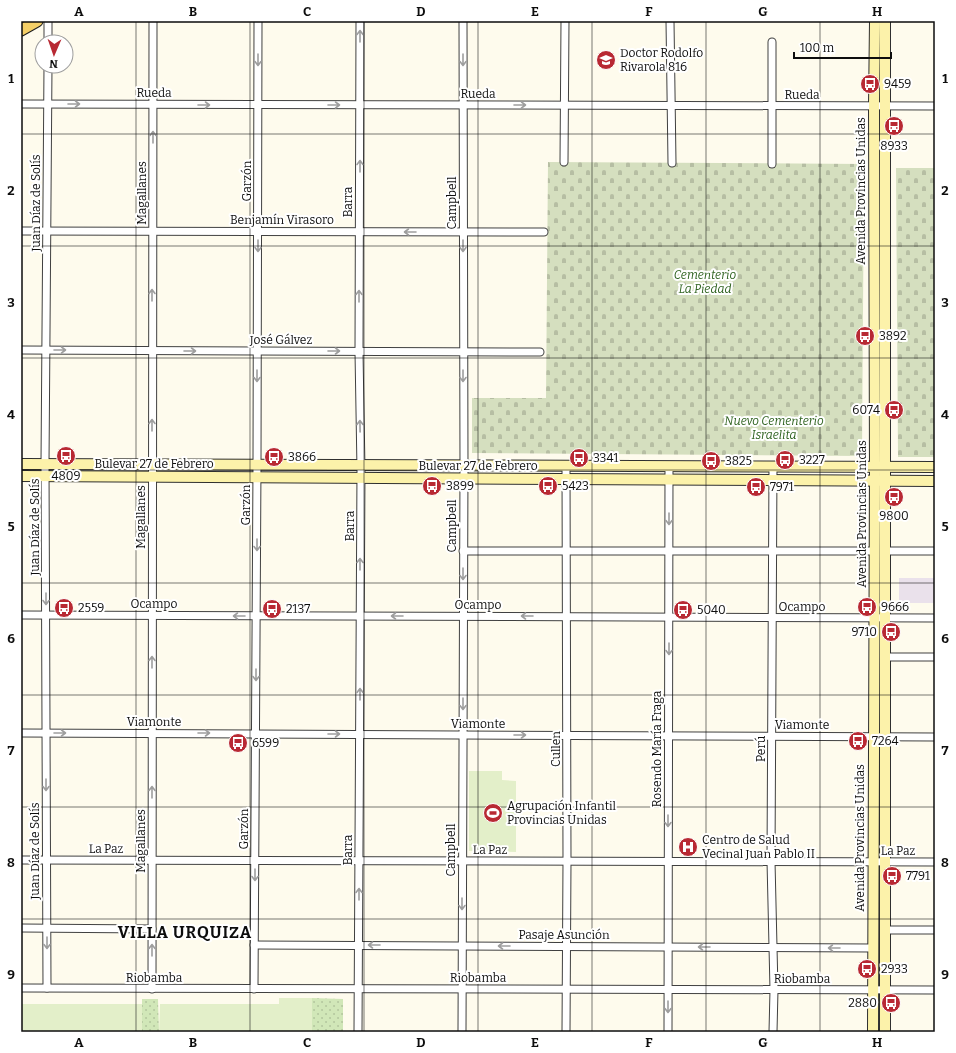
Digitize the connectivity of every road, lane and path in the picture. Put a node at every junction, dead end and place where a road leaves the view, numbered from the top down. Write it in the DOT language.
graph roads {
  1 [pos="37,21"];
  2 [pos="48,21"];
  3 [pos="153,21"];
  4 [pos="258,21"];
  5 [pos="360,21"];
  6 [pos="463,21"];
  7 [pos="565,21"];
  8 [pos="670,21"];
  9 [pos="875,21"];
  10 [pos="885,21"];
  11 [pos="21,30"];
  12 [pos="48,34"];
  13 [pos="772,42"];
  14 [pos="48,74"];
  15 [pos="21,104"];
  16 [pos="48,104"];
  17 [pos="153,104"];
  18 [pos="258,105"];
  19 [pos="360,105"];
  20 [pos="463,105"];
  21 [pos="564,105"];
  22 [pos="671,106"];
  23 [pos="772,106"];
  24 [pos="874,106"];
  25 [pos="885,106"];
  26 [pos="935,106"];
  27 [pos="564,162"];
  28 [pos="672,163"];
  29 [pos="772,164"];
  30 [pos="21,231"];
  31 [pos="47,231"];
  32 [pos="152,231"];
  33 [pos="258,231"];
  34 [pos="360,232"];
  35 [pos="463,232"];
  36 [pos="544,232"];
  37 [pos="21,350"];
  38 [pos="46,350"];
  39 [pos="152,351"];
  40 [pos="257,351"];
  41 [pos="359,352"];
  42 [pos="463,352"];
  43 [pos="540,352"];
  44 [pos="21,464"];
  45 [pos="46,464"];
  46 [pos="152,464"];
  47 [pos="257,465"];
  48 [pos="361,465"];
  49 [pos="464,466"];
  50 [pos="566,466"];
  51 [pos="669,466"];
  52 [pos="773,466"];
  53 [pos="880,467"];
  54 [pos="935,467"];
  55 [pos="21,476"];
  56 [pos="46,476"];
  57 [pos="152,477"];
  58 [pos="257,478"];
  59 [pos="361,478"];
  60 [pos="463,479"];
  61 [pos="566,479"];
  62 [pos="669,480"];
  63 [pos="773,480"];
  64 [pos="880,481"];
  65 [pos="935,481"];
  66 [pos="463,551"];
  67 [pos="566,551"];
  68 [pos="669,551"];
  69 [pos="773,551"];
  70 [pos="880,551"];
  71 [pos="935,551"];
  72 [pos="21,615"];
  73 [pos="46,615"];
  74 [pos="152,615"];
  75 [pos="256,616"];
  76 [pos="360,616"];
  77 [pos="463,616"];
  78 [pos="566,616"];
  79 [pos="669,617"];
  80 [pos="772,618"];
  81 [pos="874,618"];
  82 [pos="885,618"];
  83 [pos="935,618"];
  84 [pos="885,657"];
  85 [pos="935,657"];
  86 [pos="21,733"];
  87 [pos="46,733"];
  88 [pos="152,733"];
  89 [pos="256,734"];
  90 [pos="360,734"];
  91 [pos="463,735"];
  92 [pos="567,735"];
  93 [pos="668,736"];
  94 [pos="772,736"];
  95 [pos="874,737"];
  96 [pos="885,737"];
  97 [pos="935,737"];
  98 [pos="21,860"];
  99 [pos="46,860"];
  100 [pos="152,860"];
  101 [pos="255,860"];
  102 [pos="462,860"];
  103 [pos="359,861"];
  104 [pos="567,861"];
  105 [pos="668,861"];
  106 [pos="771,862"];
  107 [pos="873,862"];
  108 [pos="885,862"];
  109 [pos="935,862"];
  110 [pos="21,928"];
  111 [pos="46,929"];
  112 [pos="152,929"];
  113 [pos="885,930"];
  114 [pos="935,930"];
  115 [pos="254,944"];
  116 [pos="359,945"];
  117 [pos="462,946"];
  118 [pos="566,946"];
  119 [pos="668,947"];
  120 [pos="773,947"];
  121 [pos="873,948"];
  122 [pos="21,988"];
  123 [pos="47,988"];
  124 [pos="152,989"];
  125 [pos="254,989"];
  126 [pos="359,989"];
  127 [pos="462,989"];
  128 [pos="566,990"];
  129 [pos="668,990"];
  130 [pos="774,990"];
  131 [pos="873,990"];
  132 [pos="885,990"];
  133 [pos="935,990"];
  134 [pos="358,1032"];
  135 [pos="462,1032"];
  136 [pos="566,1032"];
  137 [pos="668,1032"];
  138 [pos="773,1032"];
  139 [pos="873,1032"];
  140 [pos="885,1032"];
  1 -- 11 [label="main road"];
  2 -- 12 [label="street"];
  3 -- 17 [label="street, Magallanes"];
  4 -- 18 [label="street, Garzón, one-way"];
  19 -- 5 [label="street, Barra, one-way"];
  6 -- 20 [label="street, Campbell, one-way"];
  7 -- 21 [label="street"];
  8 -- 22 [label="street"];
  9 -- 24 [label="main road, Avenida Provincias Unidas"];
  10 -- 25 [label="main road, Avenida Provincias Unidas"];
  13 -- 23 [label="street"];
  14 -- 16 [label="street, Juan Díaz de Solís"];
  15 -- 16 [label="street, Rueda"];
  16 -- 17 [label="street, Rueda, one-way"];
  16 -- 31 [label="street, Juan Díaz de Solís"];
  17 -- 18 [label="street, Rueda, one-way"];
  32 -- 17 [label="street, Magallanes, one-way"];
  18 -- 19 [label="street, Rueda, one-way"];
  18 -- 33 [label="street, Garzón"];
  19 -- 20 [label="street, Rueda"];
  34 -- 19 [label="street, Barra, one-way"];
  20 -- 21 [label="street, Rueda, one-way"];
  20 -- 35 [label="street, Campbell"];
  21 -- 22 [label="street, Rueda"];
  21 -- 27 [label="street"];
  22 -- 23 [label="street, Rueda"];
  22 -- 28 [label="street"];
  23 -- 24 [label="street, Rueda"];
  23 -- 29 [label="street"];
  24 -- 25 [label="street, Rueda"];
  24 -- 53 [label="main road, Avenida Provincias Unidas"];
  25 -- 26 [label="street, Rueda"];
  25 -- 53 [label="main road, Avenida Provincias Unidas"];
  30 -- 31 [label="street, Benjamín Virasoro"];
  31 -- 32 [label="street, Benjamín Virasoro"];
  31 -- 38 [label="street, Juan Díaz de Solís"];
  32 -- 33 [label="street, Benjamín Virasoro"];
  39 -- 32 [label="street, Magallanes, one-way"];
  33 -- 34 [label="street, Benjamín Virasoro"];
  33 -- 40 [label="street, Garzón, one-way"];
  35 -- 34 [label="street, Benjamín Virasoro, one-way"];
  41 -- 34 [label="street, Barra, one-way"];
  35 -- 36 [label="street, Benjamín Virasoro"];
  35 -- 42 [label="street, Campbell, one-way"];
  37 -- 38 [label="street, José Gálvez"];
  38 -- 39 [label="street, José Gálvez, one-way"];
  38 -- 45 [label="street, Juan Díaz de Solís"];
  39 -- 40 [label="street, José Gálvez, one-way"];
  46 -- 39 [label="street, Magallanes, one-way"];
  40 -- 41 [label="street, José Gálvez, one-way"];
  40 -- 47 [label="street, Garzón, one-way"];
  41 -- 42 [label="street, José Gálvez"];
  48 -- 41 [label="street, Barra, one-way"];
  42 -- 43 [label="street, José Gálvez"];
  42 -- 49 [label="street, Campbell, one-way"];
  44 -- 45 [label="main road, Bulevar 27 de Febrero"];
  45 -- 46 [label="main road, Bulevar 27 de Febrero"];
  45 -- 56 [label="street, Juan Díaz de Solís"];
  46 -- 47 [label="main road, Bulevar 27 de Febrero"];
  46 -- 57 [label="street, Magallanes"];
  47 -- 48 [label="main road, Bulevar 27 de Febrero"];
  47 -- 58 [label="street, Garzón"];
  48 -- 49 [label="main road, Bulevar 27 de Febrero"];
  48 -- 59 [label="street, Barra"];
  49 -- 50 [label="main road, Bulevar 27 de Febrero"];
  49 -- 60 [label="street, Campbell"];
  50 -- 51 [label="main road, Bulevar 27 de Febrero"];
  50 -- 61 [label="street, Cullen"];
  51 -- 52 [label="main road, Bulevar 27 de Febrero"];
  51 -- 62 [label="street, Rosendo María Fraga"];
  52 -- 53 [label="main road, Bulevar 27 de Febrero"];
  52 -- 63 [label="street, Perú"];
  53 -- 54 [label="main road, Bulevar 27 de Febrero"];
  53 -- 64 [label="main road, Avenida Provincias Unidas"];
  55 -- 56 [label="main road, Bulevar 27 de Febrero"];
  56 -- 57 [label="main road, Bulevar 27 de Febrero"];
  56 -- 73 [label="street, Juan Díaz de Solís, one-way"];
  57 -- 58 [label="main road, Bulevar 27 de Febrero"];
  57 -- 74 [label="street, Magallanes"];
  58 -- 59 [label="main road, Bulevar 27 de Febrero"];
  58 -- 75 [label="street, Garzón, one-way"];
  59 -- 60 [label="main road, Bulevar 27 de Febrero"];
  76 -- 59 [label="street, Barra, one-way"];
  60 -- 61 [label="main road, Bulevar 27 de Febrero"];
  60 -- 66 [label="street, Campbell"];
  61 -- 62 [label="main road, Bulevar 27 de Febrero"];
  61 -- 67 [label="street, Cullen"];
  62 -- 63 [label="main road, Bulevar 27 de Febrero"];
  62 -- 68 [label="street, Rosendo María Fraga, one-way"];
  63 -- 64 [label="main road, Bulevar 27 de Febrero"];
  63 -- 69 [label="street, Perú"];
  64 -- 65 [label="main road, Bulevar 27 de Febrero"];
  64 -- 70 [label="main road, Avenida Provincias Unidas"];
  66 -- 67 [label="street"];
  66 -- 77 [label="street, Campbell, one-way"];
  67 -- 68 [label="street"];
  67 -- 78 [label="street, Cullen"];
  68 -- 69 [label="street"];
  68 -- 79 [label="street, Rosendo María Fraga"];
  69 -- 70 [label="street"];
  69 -- 80 [label="street, Perú"];
  70 -- 71 [label="street"];
  70 -- 81 [label="main road, Avenida Provincias Unidas"];
  70 -- 82 [label="main road, Avenida Provincias Unidas"];
  72 -- 73 [label="street, Ocampo"];
  73 -- 74 [label="street, Ocampo"];
  73 -- 87 [label="street, Juan Díaz de Solís"];
  75 -- 74 [label="street, Ocampo, one-way"];
  88 -- 74 [label="street, Magallanes, one-way"];
  75 -- 76 [label="street, Ocampo"];
  75 -- 89 [label="street, Garzón, one-way"];
  77 -- 76 [label="street, Ocampo, one-way"];
  90 -- 76 [label="street, Barra, one-way"];
  78 -- 77 [label="street, Ocampo, one-way"];
  77 -- 91 [label="street, Campbell, one-way"];
  78 -- 79 [label="street, Ocampo"];
  78 -- 92 [label="street, Cullen"];
  79 -- 80 [label="street, Ocampo"];
  79 -- 93 [label="street, Rosendo María Fraga, one-way"];
  80 -- 81 [label="street, Ocampo"];
  80 -- 94 [label="street, Perú"];
  81 -- 82 [label="street, Ocampo"];
  81 -- 95 [label="main road, Avenida Provincias Unidas"];
  82 -- 83 [label="street, Ocampo"];
  82 -- 84 [label="main road, Avenida Provincias Unidas"];
  84 -- 85 [label="street"];
  84 -- 96 [label="main road, Avenida Provincias Unidas"];
  86 -- 87 [label="street, Viamonte"];
  87 -- 88 [label="street, Viamonte, one-way"];
  87 -- 99 [label="street, Juan Díaz de Solís, one-way"];
  88 -- 89 [label="street, Viamonte, one-way"];
  100 -- 88 [label="street, Magallanes, one-way"];
  89 -- 90 [label="street, Viamonte, one-way"];
  89 -- 101 [label="street, Garzón"];
  90 -- 91 [label="street, Viamonte"];
  90 -- 103 [label="street, Barra"];
  91 -- 92 [label="street, Viamonte, one-way"];
  91 -- 102 [label="street, Campbell"];
  92 -- 93 [label="street, Viamonte"];
  92 -- 104 [label="street, Cullen"];
  93 -- 94 [label="street, Viamonte"];
  93 -- 105 [label="street, Rosendo María Fraga, one-way"];
  94 -- 95 [label="street, Viamonte"];
  94 -- 106 [label="street, Perú"];
  95 -- 96 [label="street, Viamonte"];
  95 -- 107 [label="main road, Avenida Provincias Unidas"];
  96 -- 97 [label="street, Viamonte"];
  96 -- 108 [label="main road, Avenida Provincias Unidas"];
  98 -- 99 [label="street, La Paz"];
  99 -- 100 [label="street, La Paz"];
  99 -- 111 [label="street, Juan Díaz de Solís"];
  100 -- 101 [label="street, La Paz"];
  100 -- 112 [label="street, Magallanes"];
  101 -- 103 [label="street, La Paz"];
  101 -- 115 [label="street, Garzón, one-way"];
  102 -- 103 [label="street, La Paz"];
  102 -- 104 [label="street, La Paz"];
  102 -- 117 [label="street, Campbell, one-way"];
  116 -- 103 [label="street, Barra, one-way"];
  104 -- 105 [label="street, La Paz"];
  104 -- 118 [label="street, Cullen"];
  105 -- 106 [label="street, La Paz"];
  105 -- 119 [label="street, Rosendo María Fraga"];
  106 -- 107 [label="street, La Paz"];
  106 -- 120 [label="street, Perú"];
  107 -- 108 [label="street, La Paz"];
  107 -- 121 [label="main road, Avenida Provincias Unidas"];
  108 -- 109 [label="street, La Paz"];
  108 -- 113 [label="main road, Avenida Provincias Unidas"];
  110 -- 111 [label="street"];
  111 -- 112 [label="street"];
  111 -- 123 [label="street, Juan Díaz de Solís, one-way"];
  124 -- 112 [label="street, Magallanes, one-way"];
  113 -- 114 [label="street"];
  113 -- 132 [label="main road, Avenida Provincias Unidas"];
  115 -- 116 [label="street, Pasaje Asunción"];
  115 -- 125 [label="street, Garzón"];
  117 -- 116 [label="street, Pasaje Asunción, one-way"];
  116 -- 126 [label="street, Barra"];
  118 -- 117 [label="street, Pasaje Asunción, one-way"];
  117 -- 127 [label="street, Campbell"];
  118 -- 119 [label="street, Pasaje Asunción"];
  118 -- 128 [label="street, Cullen"];
  120 -- 119 [label="street, Pasaje Asunción, one-way"];
  119 -- 129 [label="street, Rosendo María Fraga"];
  121 -- 120 [label="street, Pasaje Asunción, one-way"];
  120 -- 130 [label="street, Perú"];
  121 -- 131 [label="main road, Avenida Provincias Unidas"];
  122 -- 123 [label="street, Riobamba"];
  123 -- 124 [label="street, Riobamba"];
  124 -- 125 [label="street, Riobamba"];
  125 -- 126 [label="street, Riobamba"];
  126 -- 127 [label="street, Riobamba"];
  126 -- 134 [label="street, Barra"];
  127 -- 128 [label="street, Riobamba"];
  127 -- 135 [label="street, Campbell"];
  128 -- 129 [label="street, Riobamba"];
  128 -- 136 [label="street, Cullen"];
  129 -- 130 [label="street, Riobamba"];
  129 -- 137 [label="street, Rosendo María Fraga, one-way"];
  130 -- 131 [label="street, Riobamba"];
  130 -- 138 [label="street, Perú"];
  131 -- 132 [label="street, Riobamba"];
  131 -- 139 [label="main road, Avenida Provincias Unidas"];
  132 -- 133 [label="street, Riobamba"];
  132 -- 140 [label="main road, Avenida Provincias Unidas"];
}
